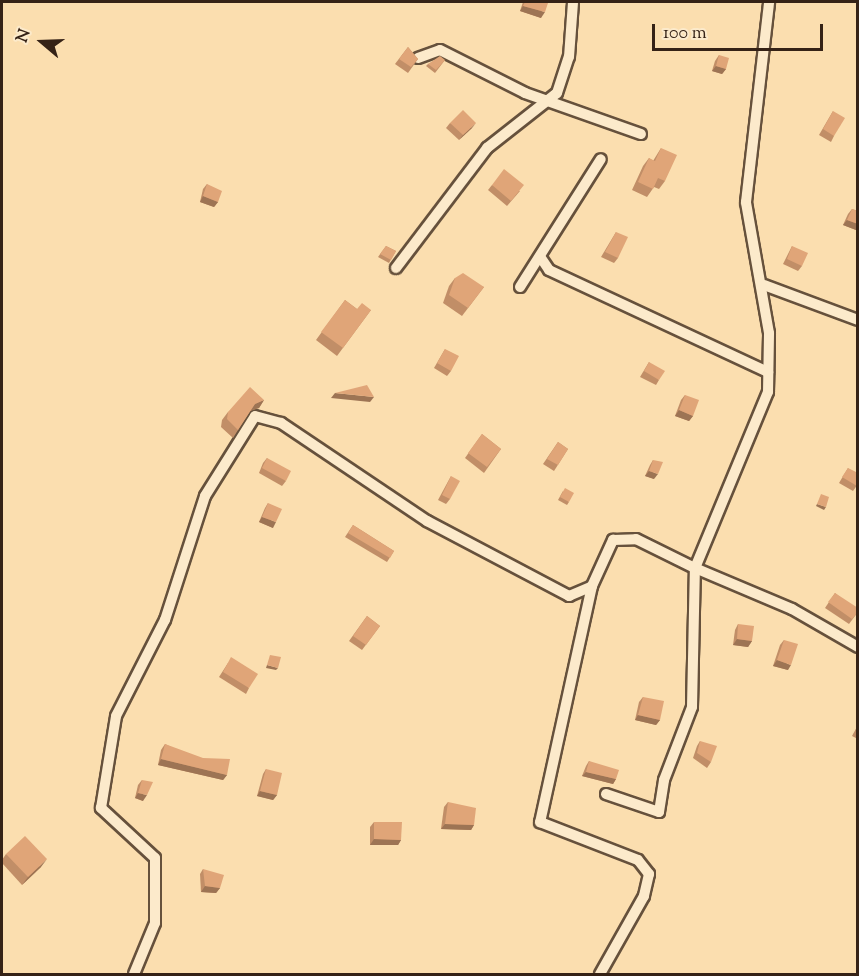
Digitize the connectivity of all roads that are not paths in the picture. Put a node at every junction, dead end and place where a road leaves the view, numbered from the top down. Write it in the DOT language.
graph roads {
  1 [pos="573,2"];
  2 [pos="768,2"];
  3 [pos="418,58"];
  4 [pos="547,101"];
  5 [pos="641,134"];
  6 [pos="601,159"];
  7 [pos="541,258"];
  8 [pos="396,268"];
  9 [pos="764,285"];
  10 [pos="520,287"];
  11 [pos="858,320"];
  12 [pos="768,372"];
  13 [pos="695,568"];
  14 [pos="591,586"];
  15 [pos="858,648"];
  16 [pos="606,794"];
  17 [pos="134,975"];
  18 [pos="600,975"];
  1 -- 4 [label="street"];
  2 -- 9 [label="street"];
  3 -- 4 [label="street"];
  4 -- 5 [label="street"];
  4 -- 8 [label="street"];
  6 -- 7 [label="street"];
  7 -- 10 [label="street"];
  7 -- 12 [label="street"];
  9 -- 11 [label="street"];
  9 -- 12 [label="street"];
  12 -- 13 [label="street"];
  13 -- 14 [label="street"];
  13 -- 15 [label="street"];
  13 -- 16 [label="street"];
  14 -- 17 [label="street"];
  14 -- 18 [label="street"];
}
